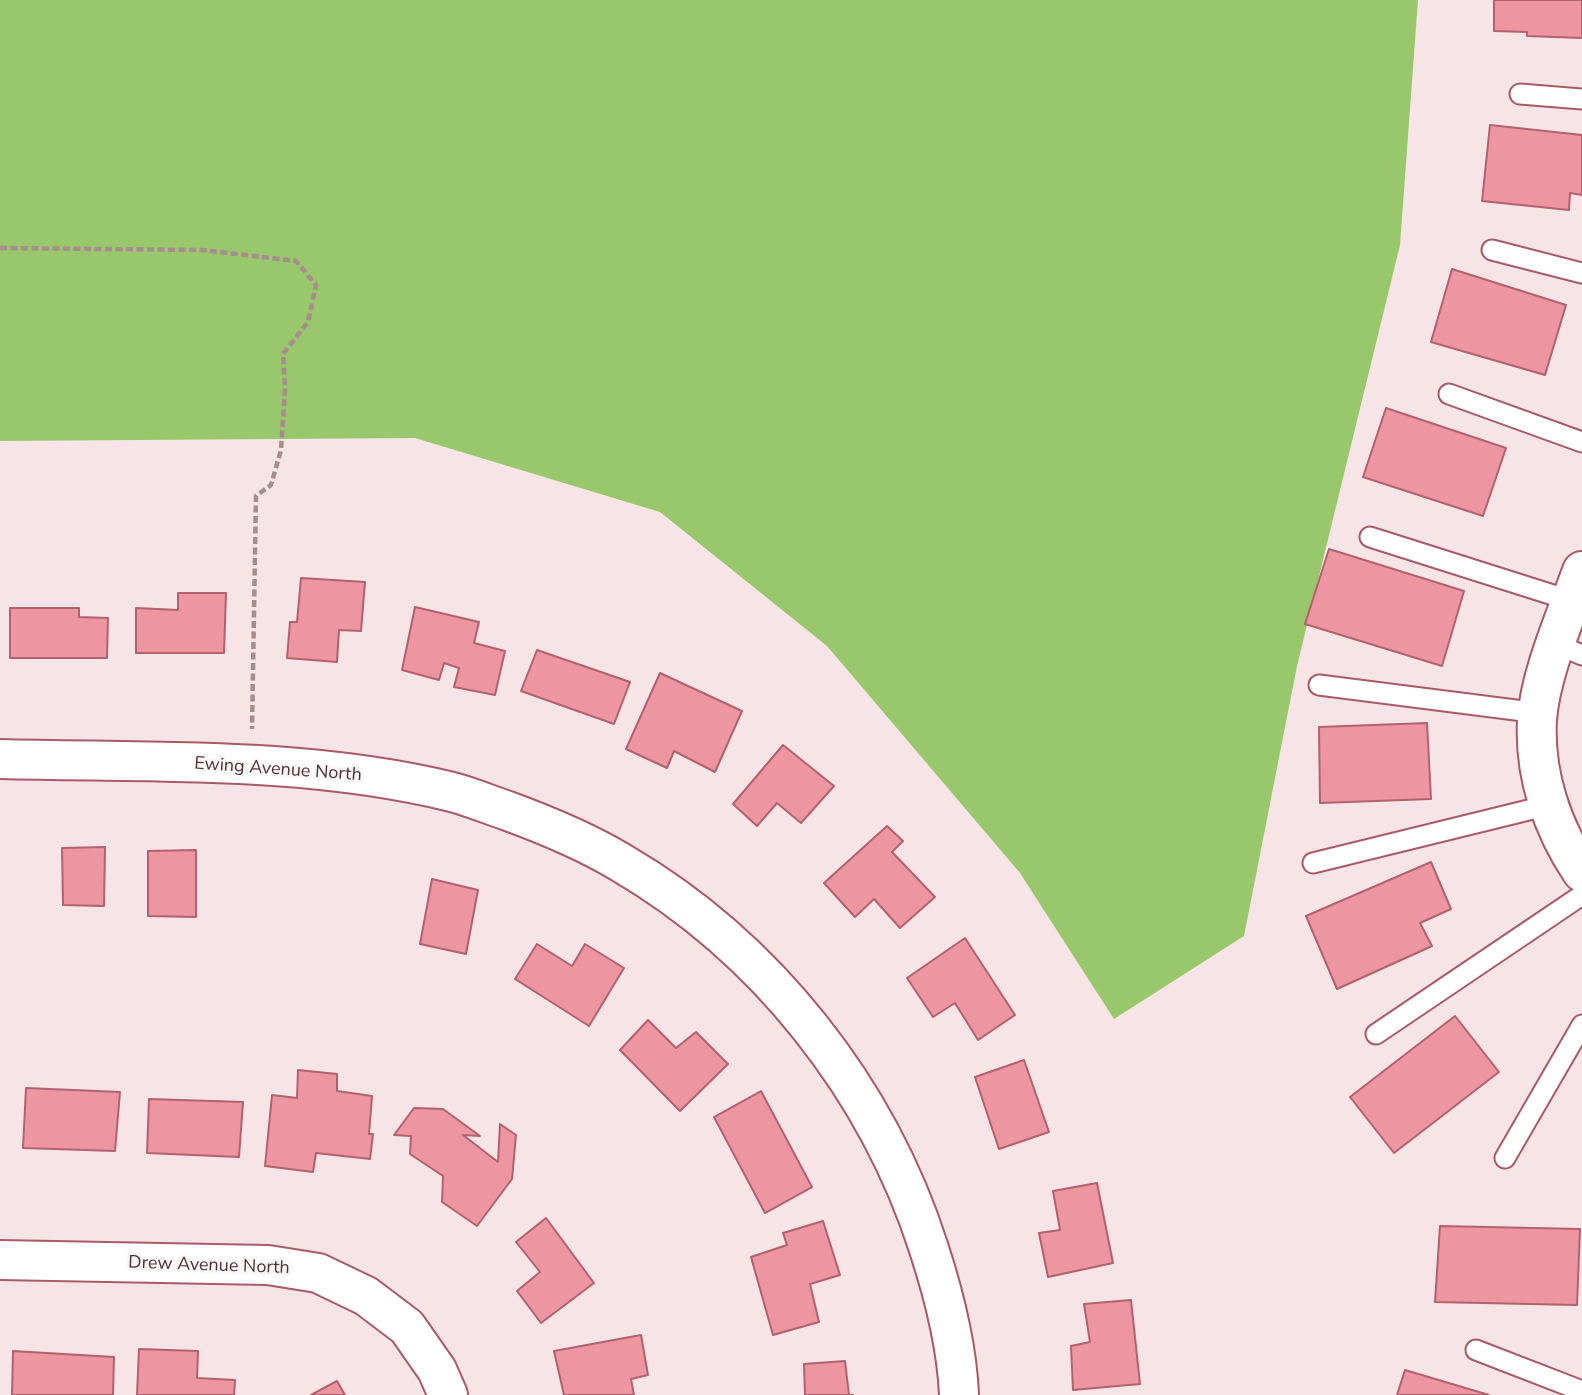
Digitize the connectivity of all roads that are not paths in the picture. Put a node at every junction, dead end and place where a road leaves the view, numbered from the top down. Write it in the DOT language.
graph roads {
  1 [pos="1520,94"];
  2 [pos="1582,99"];
  3 [pos="1492,250"];
  4 [pos="1582,273"];
  5 [pos="1450,394"];
  6 [pos="1582,442"];
  7 [pos="1370,537"];
  8 [pos="1577,587"];
  9 [pos="1569,649"];
  10 [pos="1319,685"];
  11 [pos="1539,713"];
  12 [pos="0,760"];
  13 [pos="1549,806"];
  14 [pos="1313,863"];
  15 [pos="1582,872"];
  16 [pos="1582,895"];
  17 [pos="1582,1025"];
  18 [pos="1376,1034"];
  19 [pos="1505,1158"];
  20 [pos="0,1260"];
  21 [pos="1476,1350"];
  22 [pos="1582,1391"];
  23 [pos="448,1395"];
  24 [pos="959,1395"];
  1 -- 2 [label="lane"];
  3 -- 4 [label="lane"];
  5 -- 6 [label="lane"];
  7 -- 8 [label="lane"];
  8 -- 9 [label="street"];
  9 -- 11 [label="street"];
  10 -- 11 [label="lane"];
  11 -- 13 [label="street"];
  12 -- 24 [label="street, Ewing Avenue North"];
  13 -- 14 [label="lane"];
  13 -- 15 [label="street"];
  16 -- 18 [label="lane"];
  17 -- 19 [label="lane"];
  20 -- 23 [label="street, Drew Avenue North"];
  21 -- 22 [label="lane"];
}
